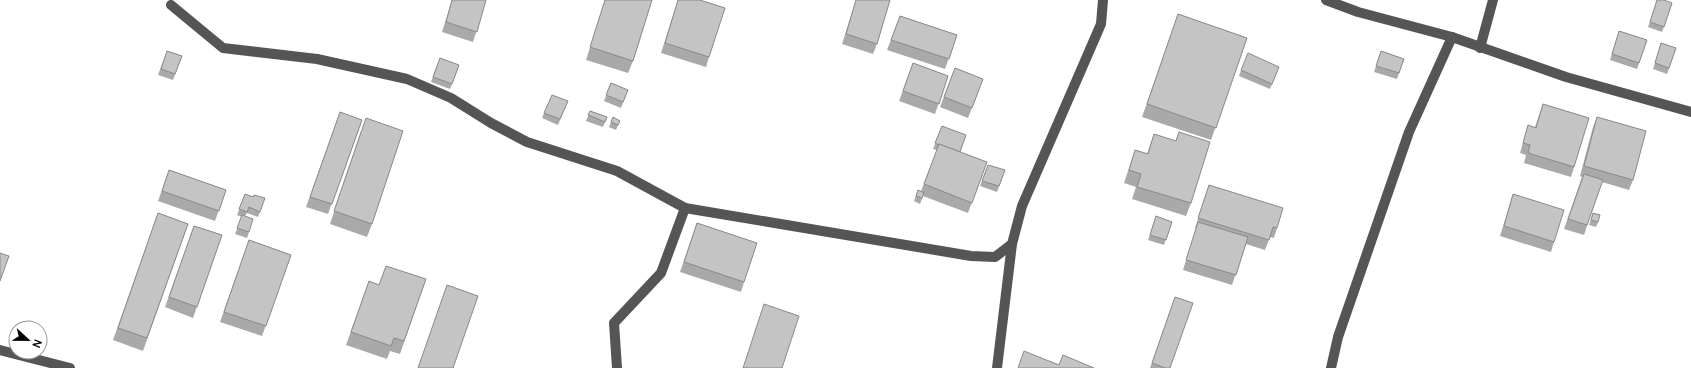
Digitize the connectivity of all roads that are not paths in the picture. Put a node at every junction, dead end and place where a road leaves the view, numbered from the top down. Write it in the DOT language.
graph roads {
  1 [pos="1103,0"];
  2 [pos="1326,0"];
  3 [pos="1493,0"];
  4 [pos="171,5"];
  5 [pos="1452,37"];
  6 [pos="1480,48"];
  7 [pos="1691,112"];
  8 [pos="685,208"];
  9 [pos="1012,244"];
  10 [pos="0,350"];
  11 [pos="70,368"];
  12 [pos="617,368"];
  13 [pos="997,368"];
  14 [pos="1331,368"];
  1 -- 9 [label="street"];
  2 -- 5 [label="street"];
  3 -- 6 [label="street"];
  4 -- 8 [label="street"];
  5 -- 6 [label="street"];
  5 -- 14 [label="street"];
  6 -- 7 [label="street"];
  8 -- 9 [label="street"];
  8 -- 12 [label="street"];
  9 -- 13 [label="street"];
  10 -- 11 [label="street"];
}
